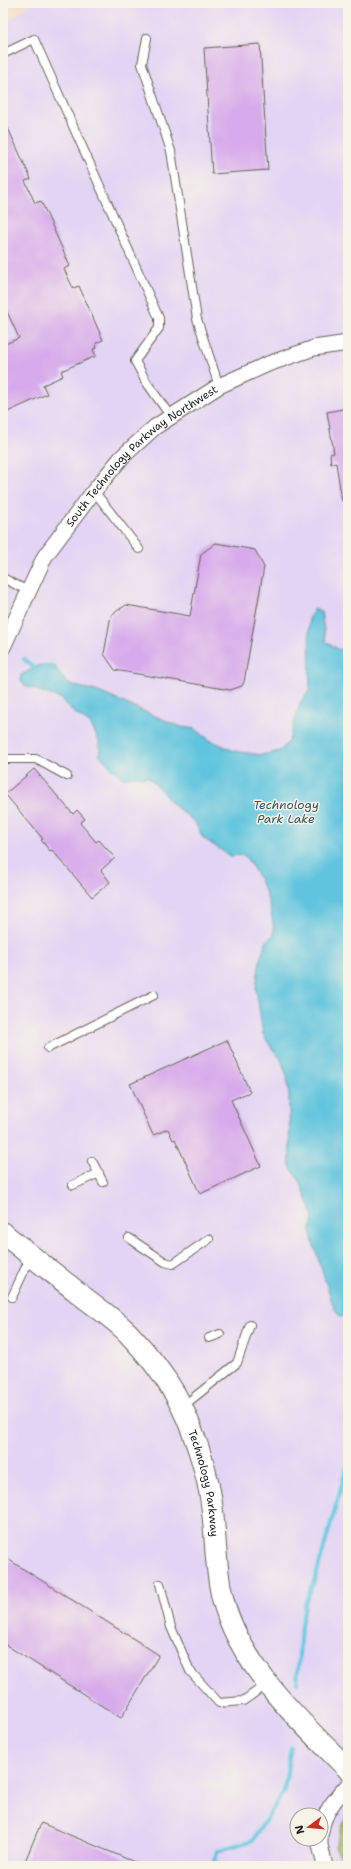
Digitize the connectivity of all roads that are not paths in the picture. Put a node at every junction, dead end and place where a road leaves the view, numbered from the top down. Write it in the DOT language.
graph roads {
  1 [pos="147,38"];
  2 [pos="3,54"];
  3 [pos="348,343"];
  4 [pos="219,386"];
  5 [pos="171,417"];
  6 [pos="94,491"];
  7 [pos="139,549"];
  8 [pos="3,578"];
  9 [pos="30,592"];
  10 [pos="3,647"];
  11 [pos="3,760"];
  12 [pos="67,776"];
  13 [pos="154,995"];
  14 [pos="48,1048"];
  15 [pos="92,1161"];
  16 [pos="99,1173"];
  17 [pos="103,1182"];
  18 [pos="73,1185"];
  19 [pos="3,1233"];
  20 [pos="129,1238"];
  21 [pos="209,1238"];
  22 [pos="31,1256"];
  23 [pos="12,1297"];
  24 [pos="250,1325"];
  25 [pos="220,1334"];
  26 [pos="209,1338"];
  27 [pos="181,1407"];
  28 [pos="160,1584"];
  29 [pos="268,1683"];
  30 [pos="348,1768"];
  31 [pos="348,1785"];
  32 [pos="329,1809"];
  33 [pos="320,1847"];
  34 [pos="325,1866"];
  1 -- 4 [label="lane"];
  2 -- 5 [label="lane"];
  3 -- 4 [label="street, South Technology Parkway Northwest"];
  4 -- 5 [label="street, South Technology Parkway Northwest"];
  5 -- 6 [label="street, South Technology Parkway Northwest"];
  6 -- 7 [label="lane"];
  6 -- 9 [label="street, South Technology Parkway Northwest"];
  8 -- 9 [label="lane"];
  9 -- 10 [label="street, South Technology Parkway Northwest"];
  11 -- 12 [label="lane"];
  13 -- 14 [label="lane"];
  15 -- 16 [label="lane"];
  16 -- 17 [label="lane"];
  16 -- 18 [label="lane"];
  19 -- 22 [label="street, Technology Parkway"];
  20 -- 21 [label="lane"];
  22 -- 23 [label="lane"];
  22 -- 27 [label="street, Technology Parkway"];
  24 -- 27 [label="lane"];
  25 -- 26 [label="lane"];
  27 -- 29 [label="street, Technology Parkway"];
  28 -- 29 [label="lane"];
  29 -- 30 [label="street, Technology Parkway"];
  31 -- 32 [label="street"];
  33 -- 34 [label="street"];
}
